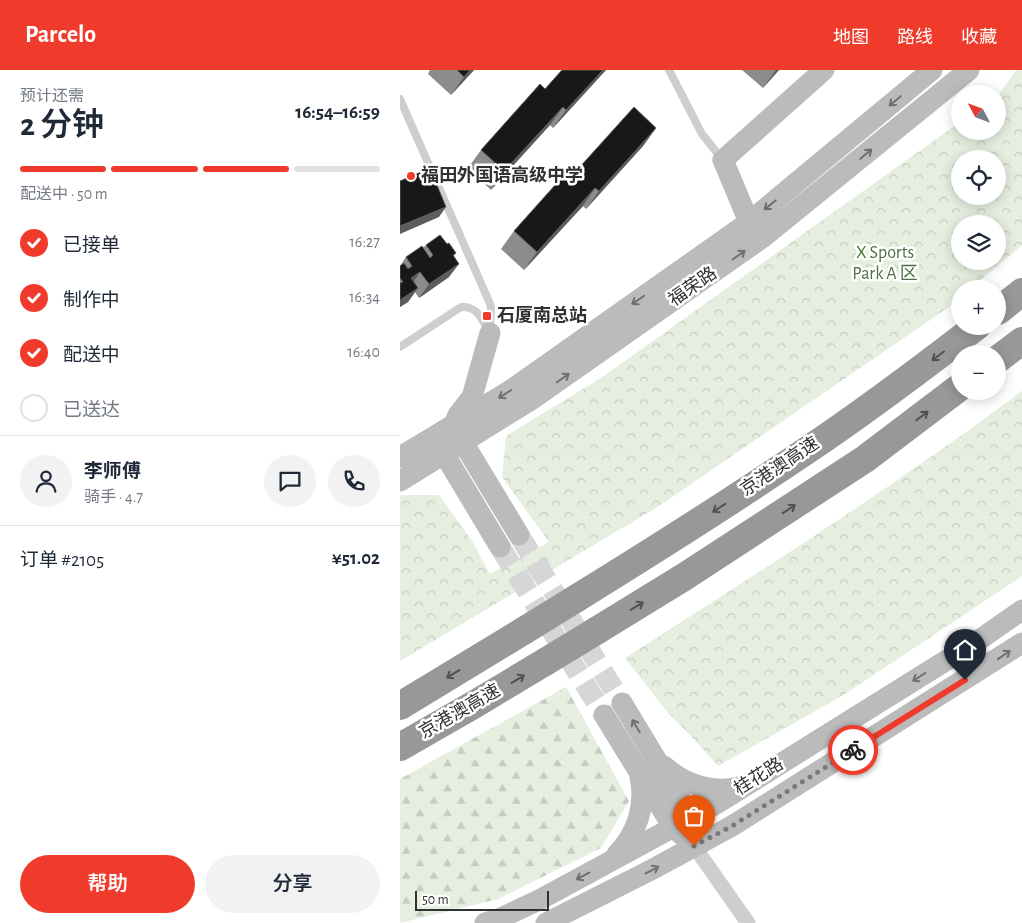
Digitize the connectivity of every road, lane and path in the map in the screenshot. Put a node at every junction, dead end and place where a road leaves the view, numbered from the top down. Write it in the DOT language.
graph roads {
  1 [pos="669,70"];
  2 [pos="824,70"];
  3 [pos="932,70"];
  4 [pos="969,70"];
  5 [pos="400,99"];
  6 [pos="723,160"];
  7 [pos="749,222"];
  8 [pos="1022,292"];
  9 [pos="1006,305"];
  10 [pos="490,333"];
  11 [pos="965,335"];
  12 [pos="1022,341"];
  13 [pos="400,347"];
  14 [pos="1006,353"];
  15 [pos="951,394"];
  16 [pos="458,434"];
  17 [pos="439,446"];
  18 [pos="400,457"];
  19 [pos="400,481"];
  20 [pos="519,535"];
  21 [pos="500,547"];
  22 [pos="1021,613"];
  23 [pos="1022,643"];
  24 [pos="622,703"];
  25 [pos="400,706"];
  26 [pos="604,715"];
  27 [pos="400,747"];
  28 [pos="647,764"];
  29 [pos="744,786"];
  30 [pos="682,822"];
  31 [pos="694,846"];
  32 [pos="609,862"];
  33 [pos="485,923"];
  34 [pos="546,923"];
  35 [pos="748,923"];
  1 -- 6 [label="lane"];
  2 -- 6 [label="main road"];
  3 -- 7 [label="main road, 福荣路, one-way"];
  16 -- 4 [label="main road, 福荣路, one-way"];
  5 -- 10 [label="lane"];
  6 -- 7 [label="main road"];
  7 -- 16 [label="main road, 福荣路, one-way"];
  8 -- 9 [label="highway"];
  10 -- 13 [label="lane"];
  10 -- 16 [label="main road"];
  11 -- 25 [label="highway, 京港澳高速, one-way, bridge"];
  12 -- 14 [label="highway"];
  27 -- 15 [label="highway, 京港澳高速, one-way, bridge"];
  16 -- 17 [label="main road, 福荣路"];
  16 -- 20 [label="main road"];
  17 -- 18 [label="main road, 福荣路"];
  17 -- 19 [label="main road, 福荣路"];
  17 -- 21 [label="main road"];
  22 -- 29 [label="main road, 桂花路, one-way"];
  31 -- 23 [label="main road, 桂花路, one-way"];
  28 -- 24 [label="main road, one-way"];
  26 -- 28 [label="main road"];
  28 -- 29 [label="main road"];
  28 -- 30 [label="main road"];
  28 -- 32 [label="main road"];
  29 -- 30 [label="main road, 桂花路"];
  30 -- 31 [label="main road"];
  30 -- 32 [label="main road, 桂花路"];
  34 -- 31 [label="main road, 桂花路, one-way"];
  31 -- 35 [label="street"];
  32 -- 33 [label="main road, 桂花路, one-way"];
}
